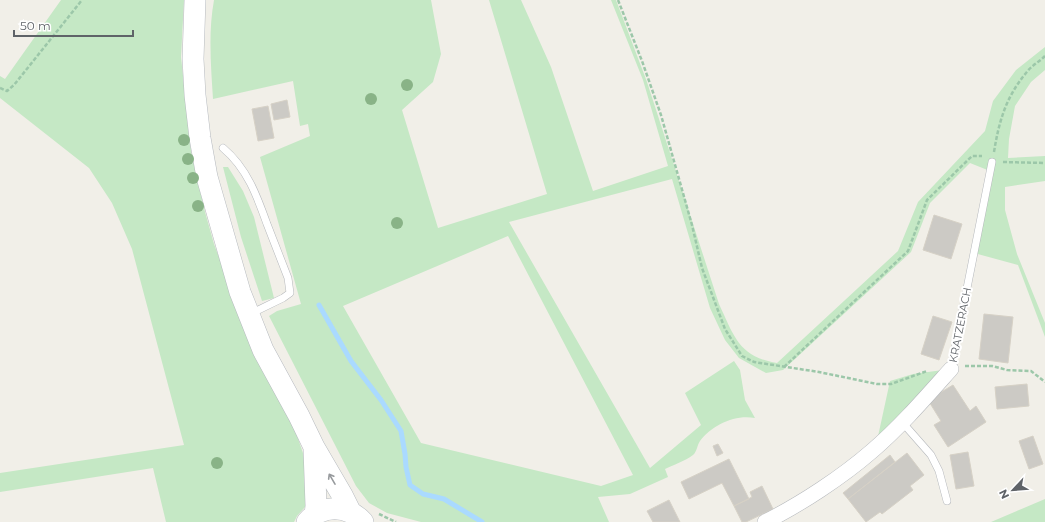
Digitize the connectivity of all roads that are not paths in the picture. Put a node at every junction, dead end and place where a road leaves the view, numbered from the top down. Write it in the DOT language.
graph roads {
  1 [pos="195,0"];
  2 [pos="223,148"];
  3 [pos="993,159"];
  4 [pos="248,314"];
  5 [pos="951,369"];
  6 [pos="902,422"];
  7 [pos="314,447"];
  8 [pos="947,501"];
  9 [pos="363,515"];
  10 [pos="311,518"];
  11 [pos="765,522"];
  1 -- 4 [label="main road"];
  2 -- 4 [label="lane"];
  3 -- 5 [label="lane, KRATZERACH"];
  4 -- 7 [label="main road"];
  5 -- 6 [label="street, KRATZERACH"];
  6 -- 8 [label="lane"];
  6 -- 11 [label="street, KRATZERACH"];
  9 -- 7 [label="main road, one-way"];
  7 -- 10 [label="main road"];
  9 -- 10 [label="main road"];
}
